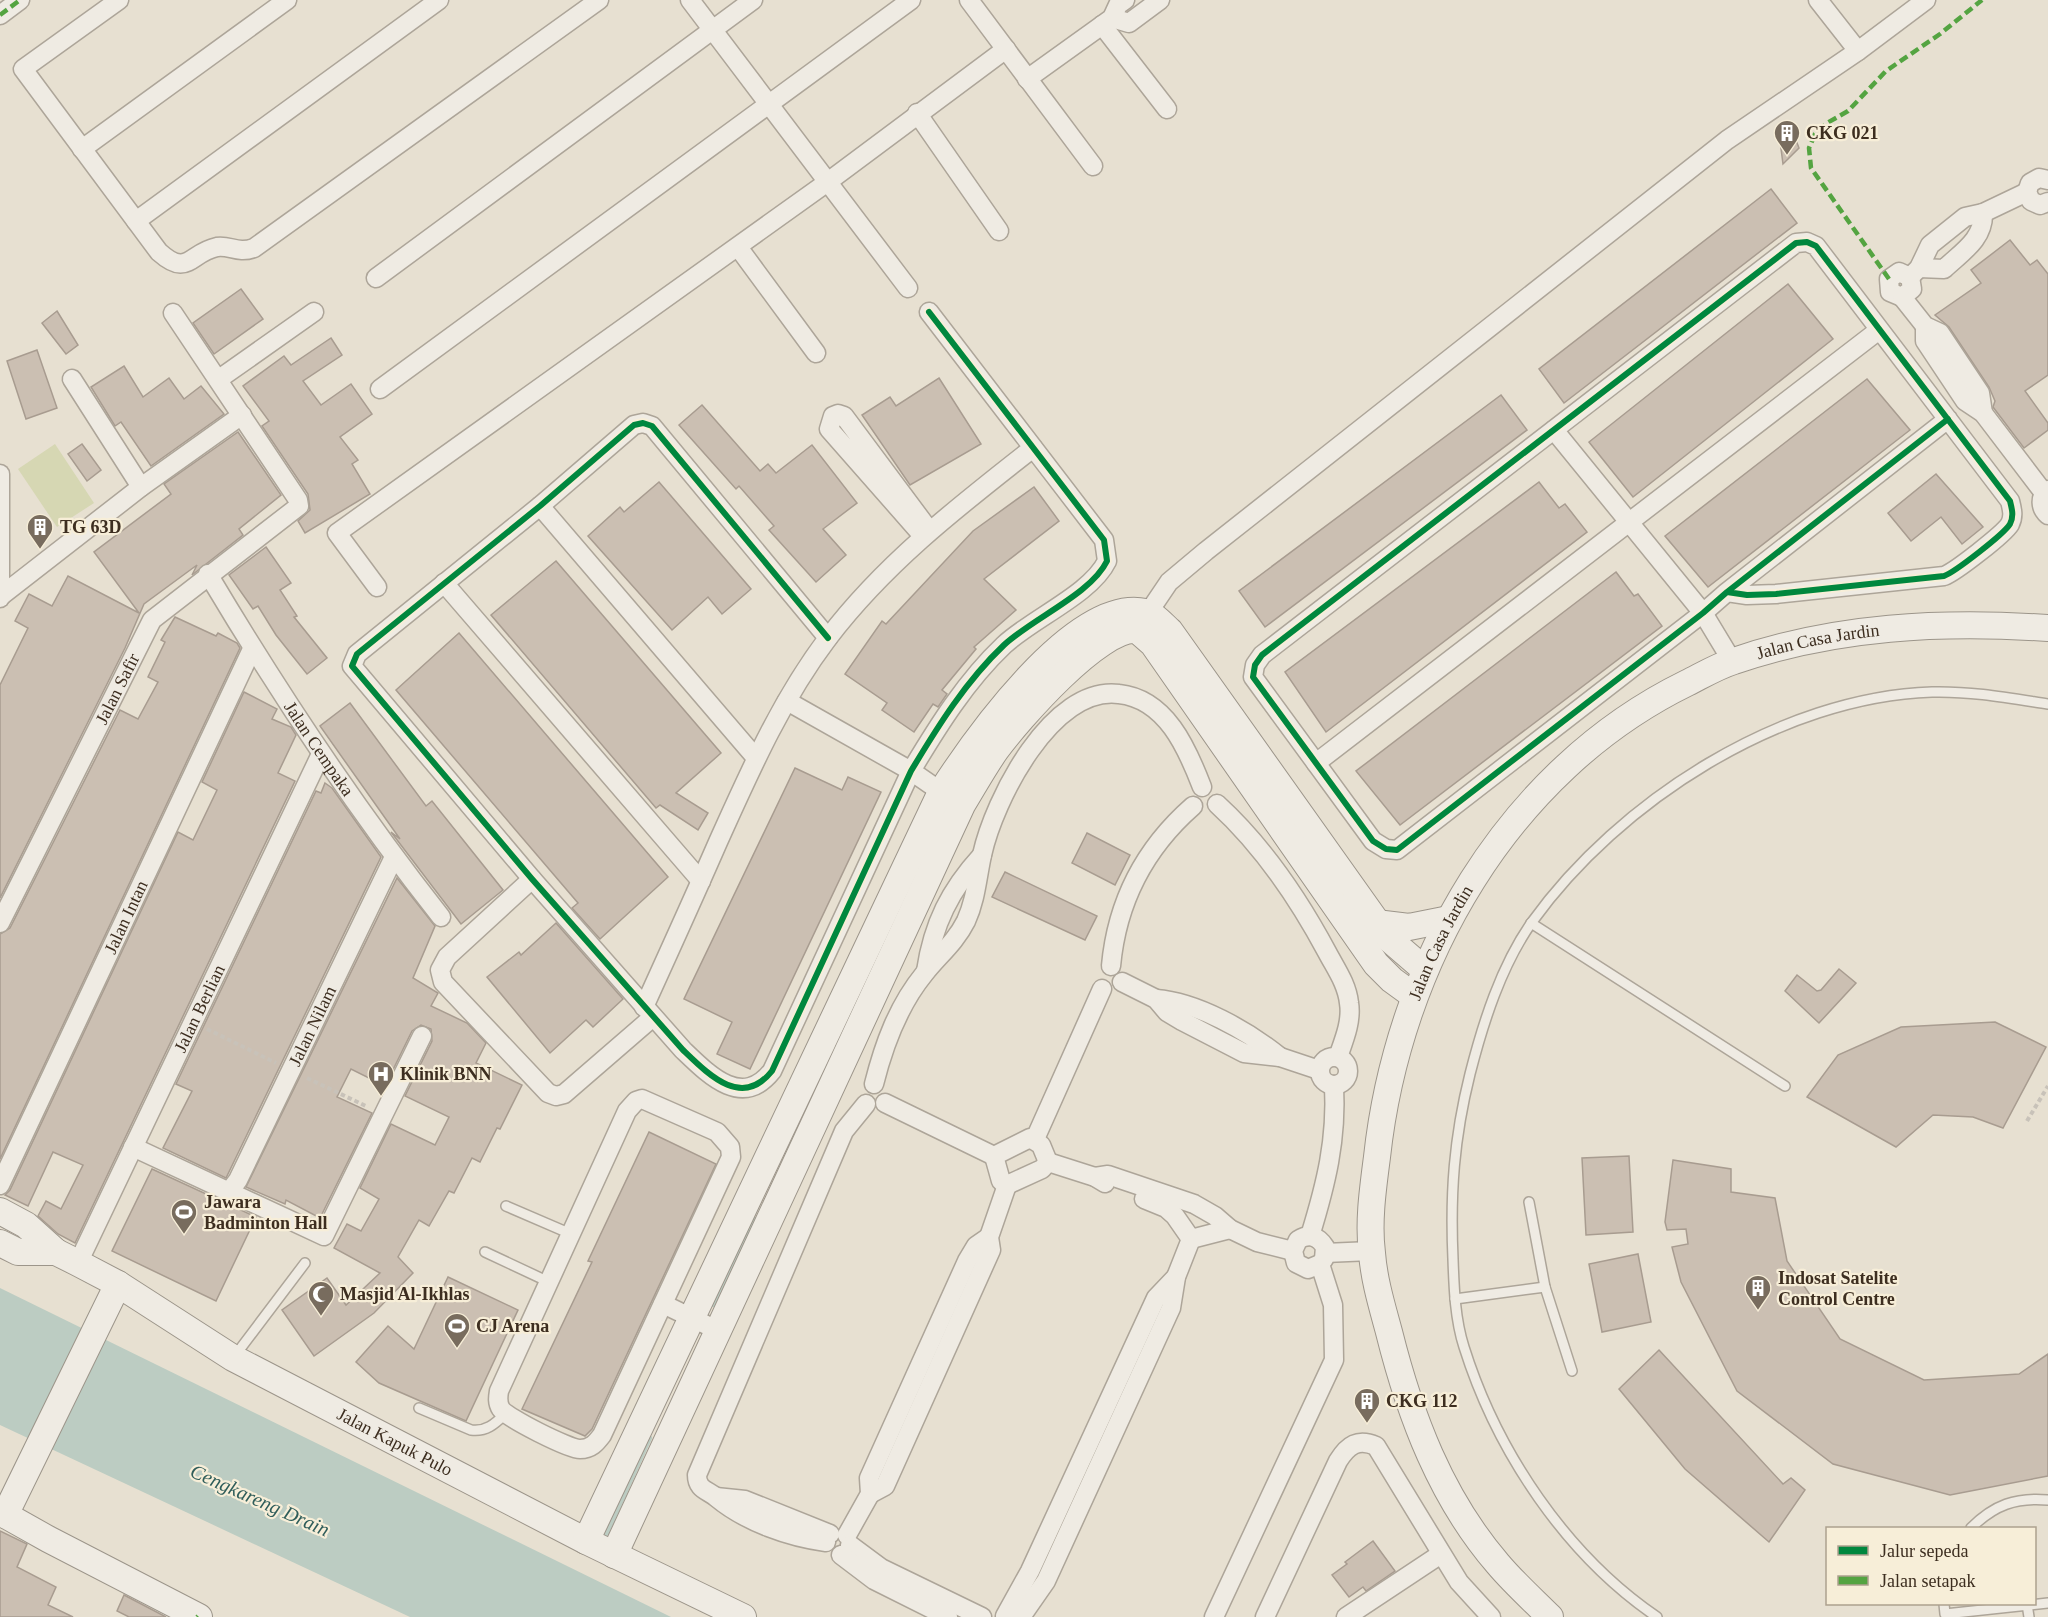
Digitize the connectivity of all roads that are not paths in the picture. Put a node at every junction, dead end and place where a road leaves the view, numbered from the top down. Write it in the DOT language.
graph roads {
  1 [pos="20,0"];
  2 [pos="119,0"];
  3 [pos="287,0"];
  4 [pos="439,0"];
  5 [pos="599,0"];
  6 [pos="690,0"];
  7 [pos="753,0"];
  8 [pos="911,0"];
  9 [pos="969,0"];
  10 [pos="1125,0"];
  11 [pos="1160,0"];
  12 [pos="1818,0"];
  13 [pos="1926,0"];
  14 [pos="0,15"];
  15 [pos="1107,21"];
  16 [pos="712,30"];
  17 [pos="1006,49"];
  18 [pos="1858,51"];
  19 [pos="1027,79"];
  20 [pos="769,104"];
  21 [pos="1167,109"];
  22 [pos="917,113"];
  23 [pos="82,148"];
  24 [pos="1093,166"];
  25 [pos="2048,180"];
  26 [pos="829,182"];
  27 [pos="2027,192"];
  28 [pos="2048,202"];
  29 [pos="1983,213"];
  30 [pos="136,221"];
  31 [pos="999,231"];
  32 [pos="738,247"];
  33 [pos="1915,272"];
  34 [pos="376,278"];
  35 [pos="908,288"];
  36 [pos="314,312"];
  37 [pos="929,312"];
  38 [pos="173,313"];
  39 [pos="1880,330"];
  40 [pos="816,353"];
  41 [pos="72,379"];
  42 [pos="219,379"];
  43 [pos="380,389"];
  44 [pos="242,415"];
  45 [pos="1948,419"];
  46 [pos="1554,430"];
  47 [pos="1033,448"];
  48 [pos="0,474"];
  49 [pos="141,487"];
  50 [pos="2046,492"];
  51 [pos="540,506"];
  52 [pos="2048,515"];
  53 [pos="1628,521"];
  54 [pos="926,533"];
  55 [pos="208,574"];
  56 [pos="444,583"];
  57 [pos="377,587"];
  58 [pos="1727,592"];
  59 [pos="0,597"];
  60 [pos="1703,613"];
  61 [pos="1142,621"];
  62 [pos="2048,628"];
  63 [pos="828,638"];
  64 [pos="252,649"];
  65 [pos="1732,661"];
  66 [pos="787,701"];
  67 [pos="2048,704"];
  68 [pos="321,754"];
  69 [pos="756,758"];
  70 [pos="1316,763"];
  71 [pos="911,771"];
  72 [pos="1202,787"];
  73 [pos="940,792"];
  74 [pos="1217,804"];
  75 [pos="962,805"];
  76 [pos="1194,806"];
  77 [pos="982,855"];
  78 [pos="394,857"];
  79 [pos="532,879"];
  80 [pos="701,881"];
  81 [pos="441,917"];
  82 [pos="1449,919"];
  83 [pos="0,923"];
  84 [pos="1376,923"];
  85 [pos="1531,923"];
  86 [pos="1111,966"];
  87 [pos="1425,970"];
  88 [pos="926,971"];
  89 [pos="1122,982"];
  90 [pos="1102,989"];
  91 [pos="1414,996"];
  92 [pos="648,1012"];
  93 [pos="422,1036"];
  94 [pos="1338,1057"];
  95 [pos="1319,1070"];
  96 [pos="874,1084"];
  97 [pos="1334,1085"];
  98 [pos="1785,1086"];
  99 [pos="885,1103"];
  100 [pos="866,1104"];
  101 [pos="1035,1139"];
  102 [pos="133,1147"];
  103 [pos="994,1156"];
  104 [pos="1048,1162"];
  105 [pos="1095,1176"];
  106 [pos="0,1185"];
  107 [pos="1007,1185"];
  108 [pos="229,1192"];
  109 [pos="1529,1202"];
  110 [pos="506,1206"];
  111 [pos="0,1211"];
  112 [pos="1230,1229"];
  113 [pos="571,1234"];
  114 [pos="1310,1236"];
  115 [pos="1191,1239"];
  116 [pos="0,1243"];
  117 [pos="1293,1251"];
  118 [pos="1371,1251"];
  119 [pos="485,1252"];
  120 [pos="67,1258"];
  121 [pos="1323,1259"];
  122 [pos="305,1263"];
  123 [pos="1176,1277"];
  124 [pos="549,1282"];
  125 [pos="1545,1287"];
  126 [pos="116,1290"];
  127 [pos="1455,1299"];
  128 [pos="663,1304"];
  129 [pos="693,1317"];
  130 [pos="719,1330"];
  131 [pos="233,1358"];
  132 [pos="1572,1371"];
  133 [pos="419,1408"];
  134 [pos="505,1414"];
  135 [pos="2048,1500"];
  136 [pos="6,1508"];
  137 [pos="1972,1527"];
  138 [pos="586,1541"];
  139 [pos="839,1542"];
  140 [pos="1441,1554"];
  141 [pos="614,1555"];
  142 [pos="1944,1605"];
  143 [pos="2019,1605"];
  144 [pos="198,1617"];
  145 [pos="743,1617"];
  146 [pos="948,1617"];
  147 [pos="982,1617"];
  148 [pos="998,1617"];
  149 [pos="1006,1617"];
  150 [pos="1020,1617"];
  151 [pos="1214,1617"];
  152 [pos="1265,1617"];
  153 [pos="1346,1617"];
  154 [pos="1491,1617"];
  155 [pos="1550,1617"];
  156 [pos="1657,1617"];
  1 -- 14 [label="street"];
  2 -- 23 [label="street"];
  3 -- 23 [label="street"];
  4 -- 30 [label="street"];
  5 -- 30 [label="street"];
  6 -- 16 [label="street"];
  7 -- 16 [label="street"];
  8 -- 20 [label="street"];
  9 -- 17 [label="street"];
  10 -- 15 [label="street"];
  11 -- 15 [label="street"];
  12 -- 18 [label="street"];
  13 -- 18 [label="street"];
  15 -- 19 [label="street"];
  15 -- 21 [label="street"];
  16 -- 20 [label="street"];
  16 -- 34 [label="street"];
  17 -- 19 [label="street"];
  17 -- 22 [label="street"];
  18 -- 61 [label="street"];
  19 -- 24 [label="street"];
  20 -- 26 [label="street"];
  20 -- 43 [label="street"];
  22 -- 26 [label="street"];
  22 -- 31 [label="street"];
  23 -- 30 [label="street"];
  25 -- 27 [label="street"];
  26 -- 32 [label="street"];
  26 -- 35 [label="street"];
  27 -- 28 [label="street"];
  27 -- 29 [label="street"];
  29 -- 33 [label="street"];
  29 -- 33 [label="street"];
  32 -- 40 [label="street"];
  32 -- 57 [label="street"];
  33 -- 50 [label="street"];
  36 -- 42 [label="street"];
  37 -- 47 [label="street"];
  38 -- 42 [label="street"];
  39 -- 45 [label="street"];
  39 -- 46 [label="street"];
  39 -- 53 [label="street"];
  41 -- 49 [label="street"];
  42 -- 44 [label="street"];
  44 -- 49 [label="street"];
  44 -- 55 [label="street, Jalan Safir"];
  45 -- 58 [label="street"];
  45 -- 58 [label="street"];
  46 -- 53 [label="street"];
  46 -- 70 [label="street"];
  47 -- 54 [label="street"];
  47 -- 71 [label="street"];
  48 -- 59 [label="street"];
  49 -- 59 [label="street"];
  50 -- 52 [label="street"];
  51 -- 56 [label="street"];
  51 -- 63 [label="street"];
  51 -- 69 [label="street"];
  53 -- 60 [label="street"];
  53 -- 70 [label="street"];
  54 -- 54 [label="street"];
  54 -- 63 [label="street"];
  55 -- 64 [label="street, Jalan Cempaka"];
  55 -- 83 [label="street, Jalan Safir"];
  56 -- 79 [label="street"];
  56 -- 80 [label="street"];
  58 -- 60 [label="street"];
  60 -- 65 [label="street"];
  60 -- 70 [label="street"];
  61 -- 73 [label="street"];
  61 -- 75 [label="street"];
  61 -- 84 [label="street"];
  61 -- 91 [label="street"];
  62 -- 65 [label="street, Jalan Casa Jardin"];
  63 -- 66 [label="street"];
  64 -- 68 [label="street, Jalan Cempaka"];
  64 -- 106 [label="street, Jalan Intan"];
  65 -- 82 [label="street, Jalan Casa Jardin"];
  66 -- 69 [label="street"];
  66 -- 71 [label="street"];
  67 -- 85 [label="lane"];
  68 -- 78 [label="street, Jalan Cempaka"];
  68 -- 102 [label="street, Jalan Berlian"];
  69 -- 80 [label="street"];
  71 -- 73 [label="street"];
  71 -- 92 [label="street"];
  72 -- 74 [label="street"];
  72 -- 76 [label="street"];
  72 -- 77 [label="street"];
  73 -- 75 [label="street"];
  73 -- 129 [label="street"];
  74 -- 76 [label="street"];
  74 -- 94 [label="street"];
  75 -- 130 [label="street"];
  76 -- 86 [label="street"];
  77 -- 88 [label="street"];
  77 -- 88 [label="street"];
  78 -- 81 [label="street, Jalan Cempaka"];
  78 -- 108 [label="street, Jalan Nilam"];
  79 -- 92 [label="street"];
  79 -- 92 [label="street"];
  80 -- 92 [label="street"];
  82 -- 84 [label="street"];
  82 -- 87 [label="street, Jalan Casa Jardin"];
  84 -- 87 [label="street"];
  85 -- 98 [label="lane"];
  85 -- 127 [label="lane"];
  86 -- 89 [label="street"];
  86 -- 90 [label="street"];
  87 -- 91 [label="street, Jalan Casa Jardin"];
  88 -- 96 [label="street"];
  89 -- 90 [label="street"];
  89 -- 95 [label="street"];
  90 -- 101 [label="street"];
  91 -- 118 [label="street, Jalan Casa Jardin"];
  93 -- 108 [label="street"];
  94 -- 95 [label="street"];
  94 -- 97 [label="street"];
  95 -- 97 [label="street"];
  96 -- 99 [label="street"];
  96 -- 100 [label="street"];
  97 -- 114 [label="street"];
  99 -- 100 [label="street"];
  99 -- 103 [label="street"];
  100 -- 139 [label="street"];
  101 -- 103 [label="street"];
  101 -- 104 [label="street"];
  102 -- 108 [label="street"];
  102 -- 120 [label="street, Jalan Berlian"];
  103 -- 107 [label="street"];
  104 -- 105 [label="street"];
  104 -- 107 [label="street"];
  105 -- 112 [label="street"];
  105 -- 115 [label="street"];
  107 -- 139 [label="street"];
  109 -- 125 [label="lane"];
  110 -- 113 [label="lane"];
  111 -- 120 [label="street, Jalan Kapuk Pulo"];
  112 -- 115 [label="street"];
  112 -- 117 [label="street"];
  113 -- 124 [label="street"];
  113 -- 128 [label="street"];
  114 -- 117 [label="street"];
  114 -- 121 [label="street"];
  115 -- 123 [label="street"];
  116 -- 120 [label="street, Jalan Kapuk Pulo"];
  117 -- 121 [label="street"];
  118 -- 121 [label="street"];
  118 -- 155 [label="street, Jalan Casa Jardin"];
  119 -- 124 [label="lane"];
  120 -- 126 [label="street, Jalan Kapuk Pulo"];
  121 -- 151 [label="street"];
  122 -- 131 [label="lane"];
  123 -- 149 [label="street"];
  123 -- 150 [label="street"];
  124 -- 134 [label="street"];
  125 -- 127 [label="lane"];
  125 -- 132 [label="lane"];
  126 -- 131 [label="street, Jalan Kapuk Pulo"];
  126 -- 136 [label="street"];
  127 -- 156 [label="lane"];
  128 -- 129 [label="street"];
  128 -- 134 [label="street"];
  129 -- 130 [label="street"];
  129 -- 138 [label="street"];
  130 -- 141 [label="street"];
  131 -- 138 [label="street, Jalan Kapuk Pulo"];
  133 -- 134 [label="lane"];
  135 -- 137 [label="lane"];
  136 -- 144 [label="street"];
  138 -- 141 [label="street, Jalan Kapuk Pulo"];
  139 -- 146 [label="street"];
  139 -- 147 [label="street"];
  140 -- 152 [label="street"];
  140 -- 153 [label="street"];
  140 -- 154 [label="street"];
  141 -- 145 [label="street, Jalan Kapuk Pulo"];
  142 -- 143 [label="lane"];
  148 -- 149 [label="street"];
}
